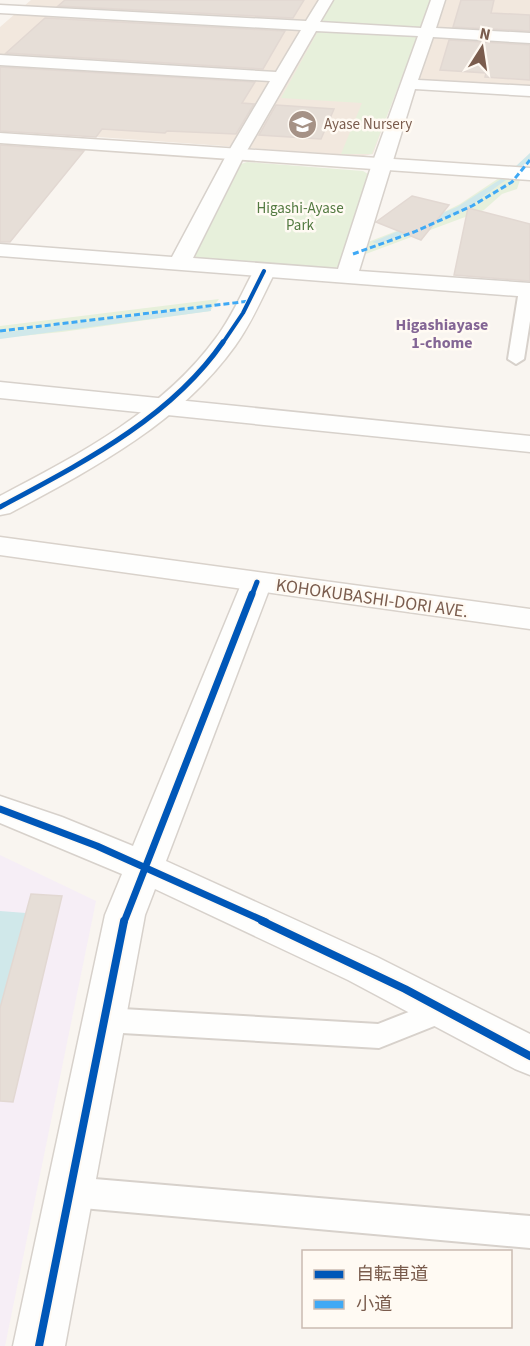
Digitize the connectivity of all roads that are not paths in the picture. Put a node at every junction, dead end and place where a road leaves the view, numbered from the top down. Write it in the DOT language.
graph roads {
  1 [pos="326,0"];
  2 [pos="438,0"];
  3 [pos="8,9"];
  4 [pos="311,26"];
  5 [pos="428,32"];
  6 [pos="530,38"];
  7 [pos="0,60"];
  8 [pos="283,77"];
  9 [pos="410,84"];
  10 [pos="530,91"];
  11 [pos="0,138"];
  12 [pos="236,154"];
  13 [pos="381,164"];
  14 [pos="530,174"];
  15 [pos="0,250"];
  16 [pos="178,264"];
  17 [pos="264,273"];
  18 [pos="346,277"];
  19 [pos="528,290"];
  20 [pos="516,359"];
  21 [pos="0,390"];
  22 [pos="163,406"];
  23 [pos="530,444"];
  24 [pos="0,507"];
  25 [pos="0,546"];
  26 [pos="257,582"];
  27 [pos="530,620"];
  28 [pos="0,809"];
  29 [pos="143,867"];
  30 [pos="447,1009"];
  31 [pos="105,1020"];
  32 [pos="530,1056"];
  33 [pos="71,1192"];
  34 [pos="530,1232"];
  35 [pos="39,1346"];
  1 -- 4 [label="street"];
  2 -- 5 [label="street"];
  3 -- 4 [label="street"];
  4 -- 5 [label="street"];
  4 -- 8 [label="street"];
  5 -- 6 [label="street"];
  5 -- 9 [label="street"];
  7 -- 8 [label="street"];
  8 -- 12 [label="street"];
  9 -- 10 [label="street"];
  9 -- 13 [label="street"];
  11 -- 12 [label="street"];
  12 -- 13 [label="street"];
  12 -- 16 [label="street"];
  13 -- 14 [label="street"];
  13 -- 18 [label="street"];
  15 -- 16 [label="street"];
  16 -- 17 [label="street"];
  17 -- 18 [label="street"];
  17 -- 22 [label="street"];
  18 -- 19 [label="street"];
  19 -- 20 [label="lane"];
  21 -- 22 [label="street"];
  22 -- 23 [label="street"];
  22 -- 24 [label="street"];
  25 -- 26 [label="street, KOHOKUBASHI-DORI AVE."];
  26 -- 27 [label="street, KOHOKUBASHI-DORI AVE."];
  26 -- 29 [label="street"];
  28 -- 29 [label="street"];
  29 -- 30 [label="street"];
  29 -- 31 [label="street"];
  30 -- 31 [label="lane"];
  30 -- 32 [label="street"];
  31 -- 33 [label="street"];
  33 -- 34 [label="lane"];
  33 -- 35 [label="street"];
}
